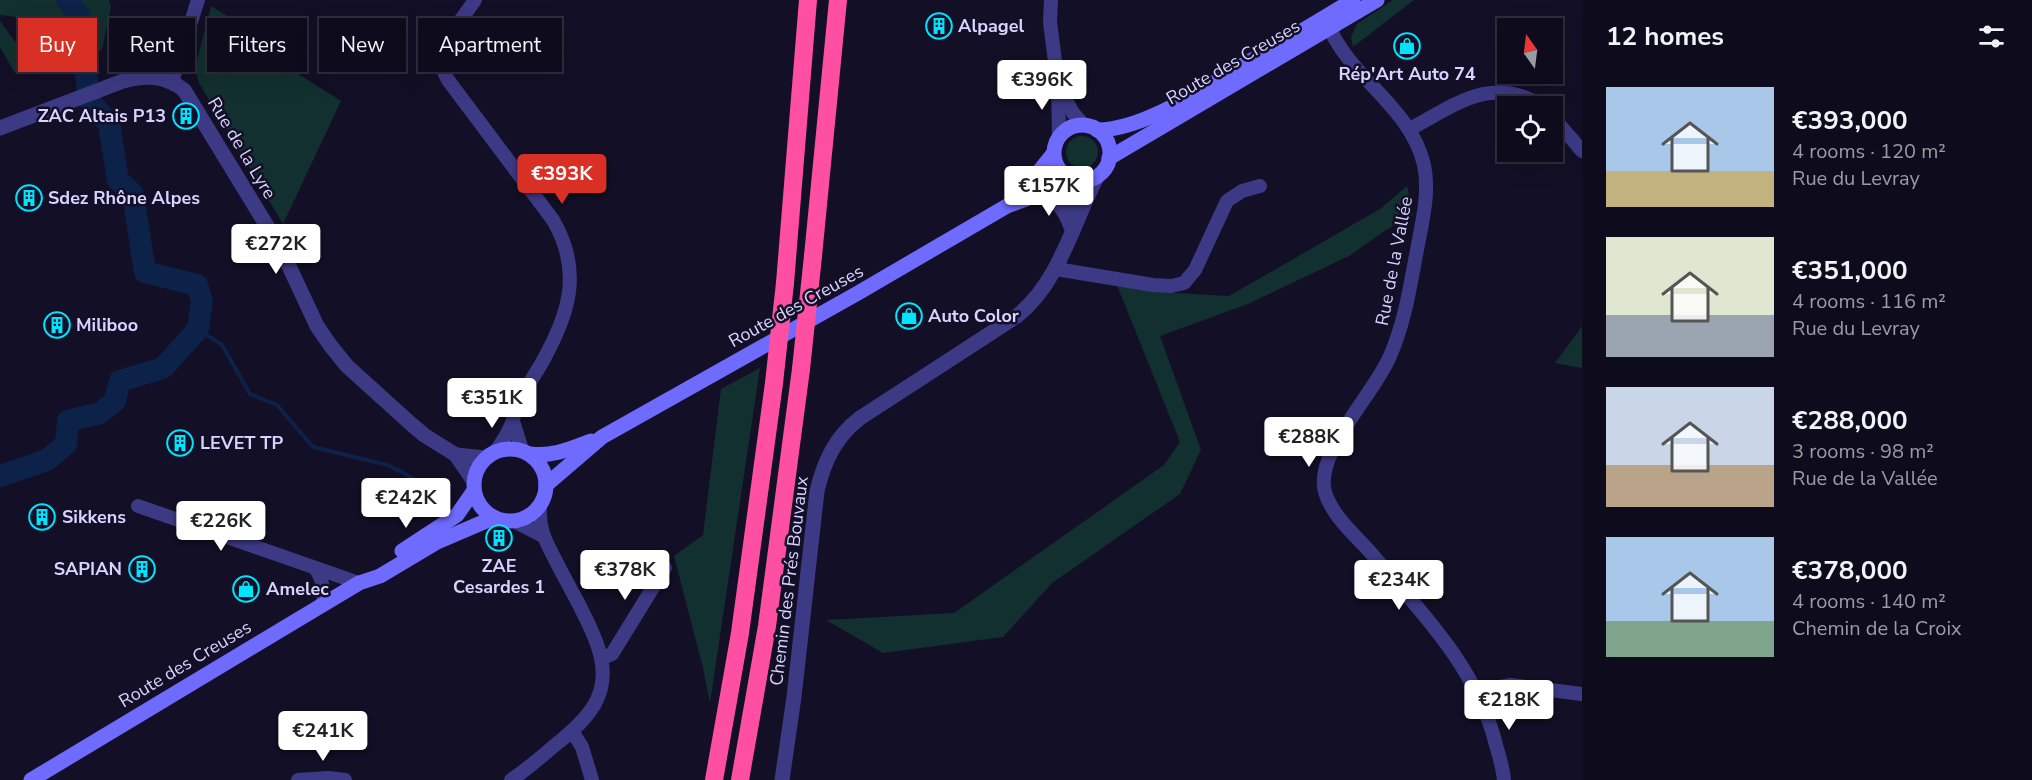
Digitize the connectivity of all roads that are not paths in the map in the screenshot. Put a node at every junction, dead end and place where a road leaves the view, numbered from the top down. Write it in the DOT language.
graph roads {
  1 [pos="198,0"];
  2 [pos="475,0"];
  3 [pos="808,0"];
  4 [pos="838,0"];
  5 [pos="1051,0"];
  6 [pos="1377,0"];
  7 [pos="1352,1"];
  8 [pos="1330,21"];
  9 [pos="172,81"];
  10 [pos="1522,96"];
  11 [pos="1062,102"];
  12 [pos="0,128"];
  13 [pos="1090,128"];
  14 [pos="1410,129"];
  15 [pos="1563,129"];
  16 [pos="1059,136"];
  17 [pos="1582,151"];
  18 [pos="1053,154"];
  19 [pos="1109,158"];
  20 [pos="1097,177"];
  21 [pos="1069,178"];
  22 [pos="1260,186"];
  23 [pos="1034,196"];
  24 [pos="1007,206"];
  25 [pos="1071,227"];
  26 [pos="1065,249"];
  27 [pos="1056,269"];
  28 [pos="513,421"];
  29 [pos="602,437"];
  30 [pos="526,452"];
  31 [pos="456,454"];
  32 [pos="490,454"];
  33 [pos="473,486"];
  34 [pos="546,486"];
  35 [pos="540,505"];
  36 [pos="138,506"];
  37 [pos="493,518"];
  38 [pos="514,521"];
  39 [pos="543,536"];
  40 [pos="315,568"];
  41 [pos="665,568"];
  42 [pos="359,583"];
  43 [pos="323,604"];
  44 [pos="601,659"];
  45 [pos="1477,691"];
  46 [pos="1582,694"];
  47 [pos="572,731"];
  48 [pos="32,780"];
  49 [pos="301,780"];
  50 [pos="345,780"];
  51 [pos="511,780"];
  52 [pos="592,780"];
  53 [pos="714,780"];
  54 [pos="740,780"];
  55 [pos="782,780"];
  56 [pos="1504,780"];
  1 -- 9 [label="street"];
  2 -- 28 [label="street"];
  3 -- 53 [label="highway, bridge"];
  4 -- 54 [label="highway, bridge"];
  5 -- 11 [label="street"];
  6 -- 8 [label="main road, Route des Creuses"];
  7 -- 8 [label="main road, Route des Creuses"];
  8 -- 13 [label="main road, Route des Creuses"];
  8 -- 14 [label="street, Rue de la Vallée"];
  8 -- 19 [label="main road, Route des Creuses"];
  9 -- 12 [label="street"];
  9 -- 31 [label="street, Rue de la Lyre"];
  10 -- 14 [label="street"];
  11 -- 13 [label="street"];
  11 -- 16 [label="street"];
  13 -- 16 [label="main road"];
  13 -- 19 [label="main road"];
  14 -- 45 [label="street, Rue de la Vallée"];
  15 -- 17 [label="street"];
  16 -- 18 [label="main road"];
  18 -- 21 [label="main road"];
  18 -- 24 [label="main road, Route des Creuses"];
  19 -- 20 [label="main road"];
  20 -- 21 [label="main road"];
  20 -- 26 [label="street"];
  21 -- 23 [label="main road, Route des Creuses"];
  21 -- 25 [label="street"];
  22 -- 27 [label="street"];
  23 -- 24 [label="main road, Route des Creuses"];
  23 -- 25 [label="street"];
  24 -- 29 [label="main road, Route des Creuses"];
  25 -- 26 [label="street"];
  26 -- 27 [label="street, Chemin des Prés Bouvaux"];
  27 -- 55 [label="street, Chemin des Prés Bouvaux"];
  28 -- 30 [label="street"];
  28 -- 32 [label="street"];
  29 -- 30 [label="main road, Route des Creuses"];
  29 -- 34 [label="main road, Route des Creuses"];
  30 -- 32 [label="main road"];
  30 -- 34 [label="main road"];
  31 -- 32 [label="street, Rue de la Lyre"];
  31 -- 33 [label="street, Rue de la Lyre"];
  32 -- 33 [label="main road"];
  33 -- 37 [label="main road"];
  33 -- 42 [label="main road, Route des Creuses"];
  34 -- 35 [label="main road"];
  35 -- 38 [label="main road"];
  35 -- 39 [label="street"];
  36 -- 40 [label="street"];
  37 -- 38 [label="main road"];
  37 -- 42 [label="main road, Route des Creuses"];
  38 -- 39 [label="street"];
  39 -- 44 [label="street"];
  40 -- 42 [label="street"];
  40 -- 43 [label="street"];
  41 -- 44 [label="street"];
  42 -- 43 [label="main road, Route des Creuses"];
  43 -- 48 [label="main road, Route des Creuses"];
  44 -- 47 [label="street"];
  45 -- 46 [label="street"];
  45 -- 56 [label="street, Rue de la Vallée"];
  47 -- 51 [label="street"];
  47 -- 52 [label="street"];
  49 -- 50 [label="street"];
}
